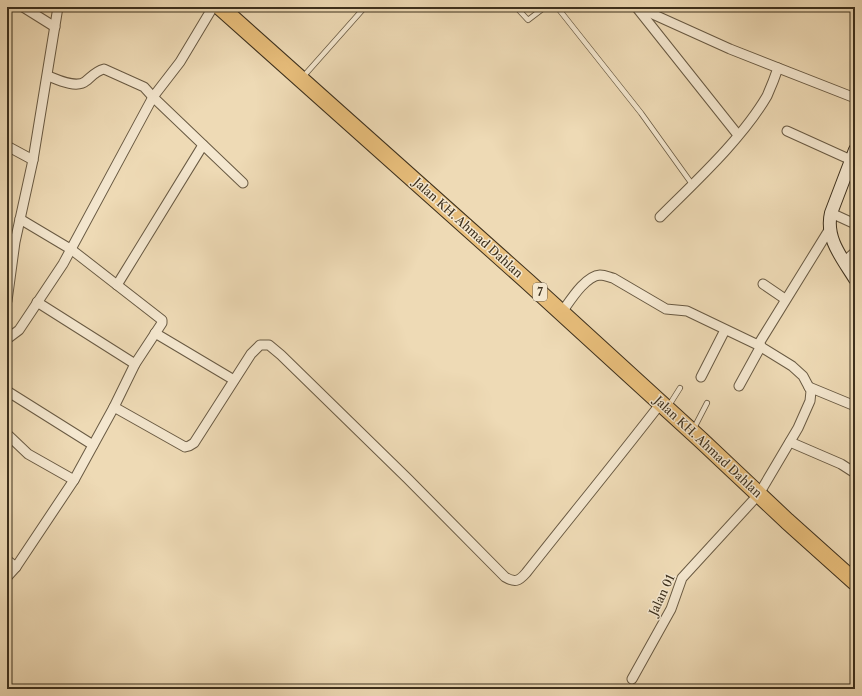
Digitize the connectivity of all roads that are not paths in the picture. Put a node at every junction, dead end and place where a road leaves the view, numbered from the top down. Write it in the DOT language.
graph roads {
  1 [pos="23,7"];
  2 [pos="58,7"];
  3 [pos="213,7"];
  4 [pos="220,7"];
  5 [pos="365,7"];
  6 [pos="516,7"];
  7 [pos="545,7"];
  8 [pos="557,7"];
  9 [pos="637,7"];
  10 [pos="55,27"];
  11 [pos="778,68"];
  12 [pos="48,76"];
  13 [pos="301,79"];
  14 [pos="153,97"];
  15 [pos="855,98"];
  16 [pos="787,131"];
  17 [pos="738,136"];
  18 [pos="203,145"];
  19 [pos="7,146"];
  20 [pos="853,155"];
  21 [pos="33,160"];
  22 [pos="243,182"];
  23 [pos="692,184"];
  24 [pos="831,213"];
  25 [pos="660,217"];
  26 [pos="20,219"];
  27 [pos="855,224"];
  28 [pos="829,230"];
  29 [pos="72,250"];
  30 [pos="855,252"];
  31 [pos="844,262"];
  32 [pos="855,279"];
  33 [pos="763,284"];
  34 [pos="117,285"];
  35 [pos="8,286"];
  36 [pos="785,299"];
  37 [pos="7,301"];
  38 [pos="37,302"];
  39 [pos="562,312"];
  40 [pos="725,330"];
  41 [pos="155,333"];
  42 [pos="7,338"];
  43 [pos="759,345"];
  44 [pos="135,364"];
  45 [pos="700,377"];
  46 [pos="234,380"];
  47 [pos="739,386"];
  48 [pos="809,387"];
  49 [pos="680,388"];
  50 [pos="7,391"];
  51 [pos="707,403"];
  52 [pos="664,406"];
  53 [pos="855,406"];
  54 [pos="114,407"];
  55 [pos="692,431"];
  56 [pos="7,434"];
  57 [pos="790,442"];
  58 [pos="93,445"];
  59 [pos="855,473"];
  60 [pos="74,480"];
  61 [pos="759,494"];
  62 [pos="7,560"];
  63 [pos="16,567"];
  64 [pos="7,577"];
  65 [pos="855,582"];
  66 [pos="632,679"];
  1 -- 10 [label="street"];
  2 -- 10 [label="street"];
  3 -- 14 [label="street"];
  4 -- 13 [label="highway, Jalan KH. Ahmad Dahlan / 7"];
  5 -- 13 [label="lane"];
  6 -- 7 [label="lane"];
  8 -- 23 [label="lane"];
  9 -- 11 [label="street"];
  9 -- 17 [label="street"];
  10 -- 12 [label="street"];
  11 -- 15 [label="street"];
  11 -- 17 [label="street"];
  12 -- 14 [label="street"];
  12 -- 21 [label="street"];
  13 -- 39 [label="highway, Jalan KH. Ahmad Dahlan / 7"];
  14 -- 18 [label="street"];
  14 -- 29 [label="street"];
  16 -- 20 [label="street"];
  17 -- 23 [label="street"];
  18 -- 22 [label="street"];
  18 -- 34 [label="street"];
  19 -- 21 [label="street"];
  20 -- 24 [label="street"];
  21 -- 26 [label="street"];
  23 -- 25 [label="street"];
  24 -- 27 [label="street"];
  24 -- 28 [label="street"];
  26 -- 29 [label="street"];
  26 -- 35 [label="street"];
  28 -- 31 [label="street"];
  28 -- 36 [label="street"];
  29 -- 34 [label="street"];
  29 -- 38 [label="street"];
  30 -- 31 [label="street"];
  31 -- 32 [label="street"];
  33 -- 36 [label="street"];
  34 -- 41 [label="street"];
  35 -- 37 [label="street"];
  36 -- 43 [label="street"];
  38 -- 42 [label="street"];
  38 -- 44 [label="street"];
  39 -- 40 [label="street"];
  39 -- 52 [label="highway, Jalan KH. Ahmad Dahlan / 7"];
  40 -- 43 [label="street"];
  40 -- 45 [label="street"];
  41 -- 44 [label="street"];
  41 -- 46 [label="street"];
  43 -- 47 [label="street"];
  43 -- 48 [label="street"];
  44 -- 54 [label="street"];
  46 -- 52 [label="street"];
  46 -- 54 [label="street"];
  48 -- 53 [label="street"];
  48 -- 57 [label="street, Jalan 01"];
  49 -- 52 [label="lane"];
  50 -- 58 [label="street"];
  51 -- 55 [label="lane"];
  52 -- 55 [label="highway, Jalan KH. Ahmad Dahlan / 7"];
  54 -- 58 [label="street"];
  55 -- 61 [label="highway, Jalan KH. Ahmad Dahlan / 7"];
  56 -- 60 [label="street"];
  57 -- 59 [label="street"];
  57 -- 61 [label="street, Jalan 01"];
  58 -- 60 [label="street"];
  60 -- 63 [label="street"];
  61 -- 65 [label="highway, Jalan KH. Ahmad Dahlan / 7"];
  61 -- 66 [label="street, Jalan 01"];
  62 -- 63 [label="street"];
  63 -- 64 [label="street"];
}
